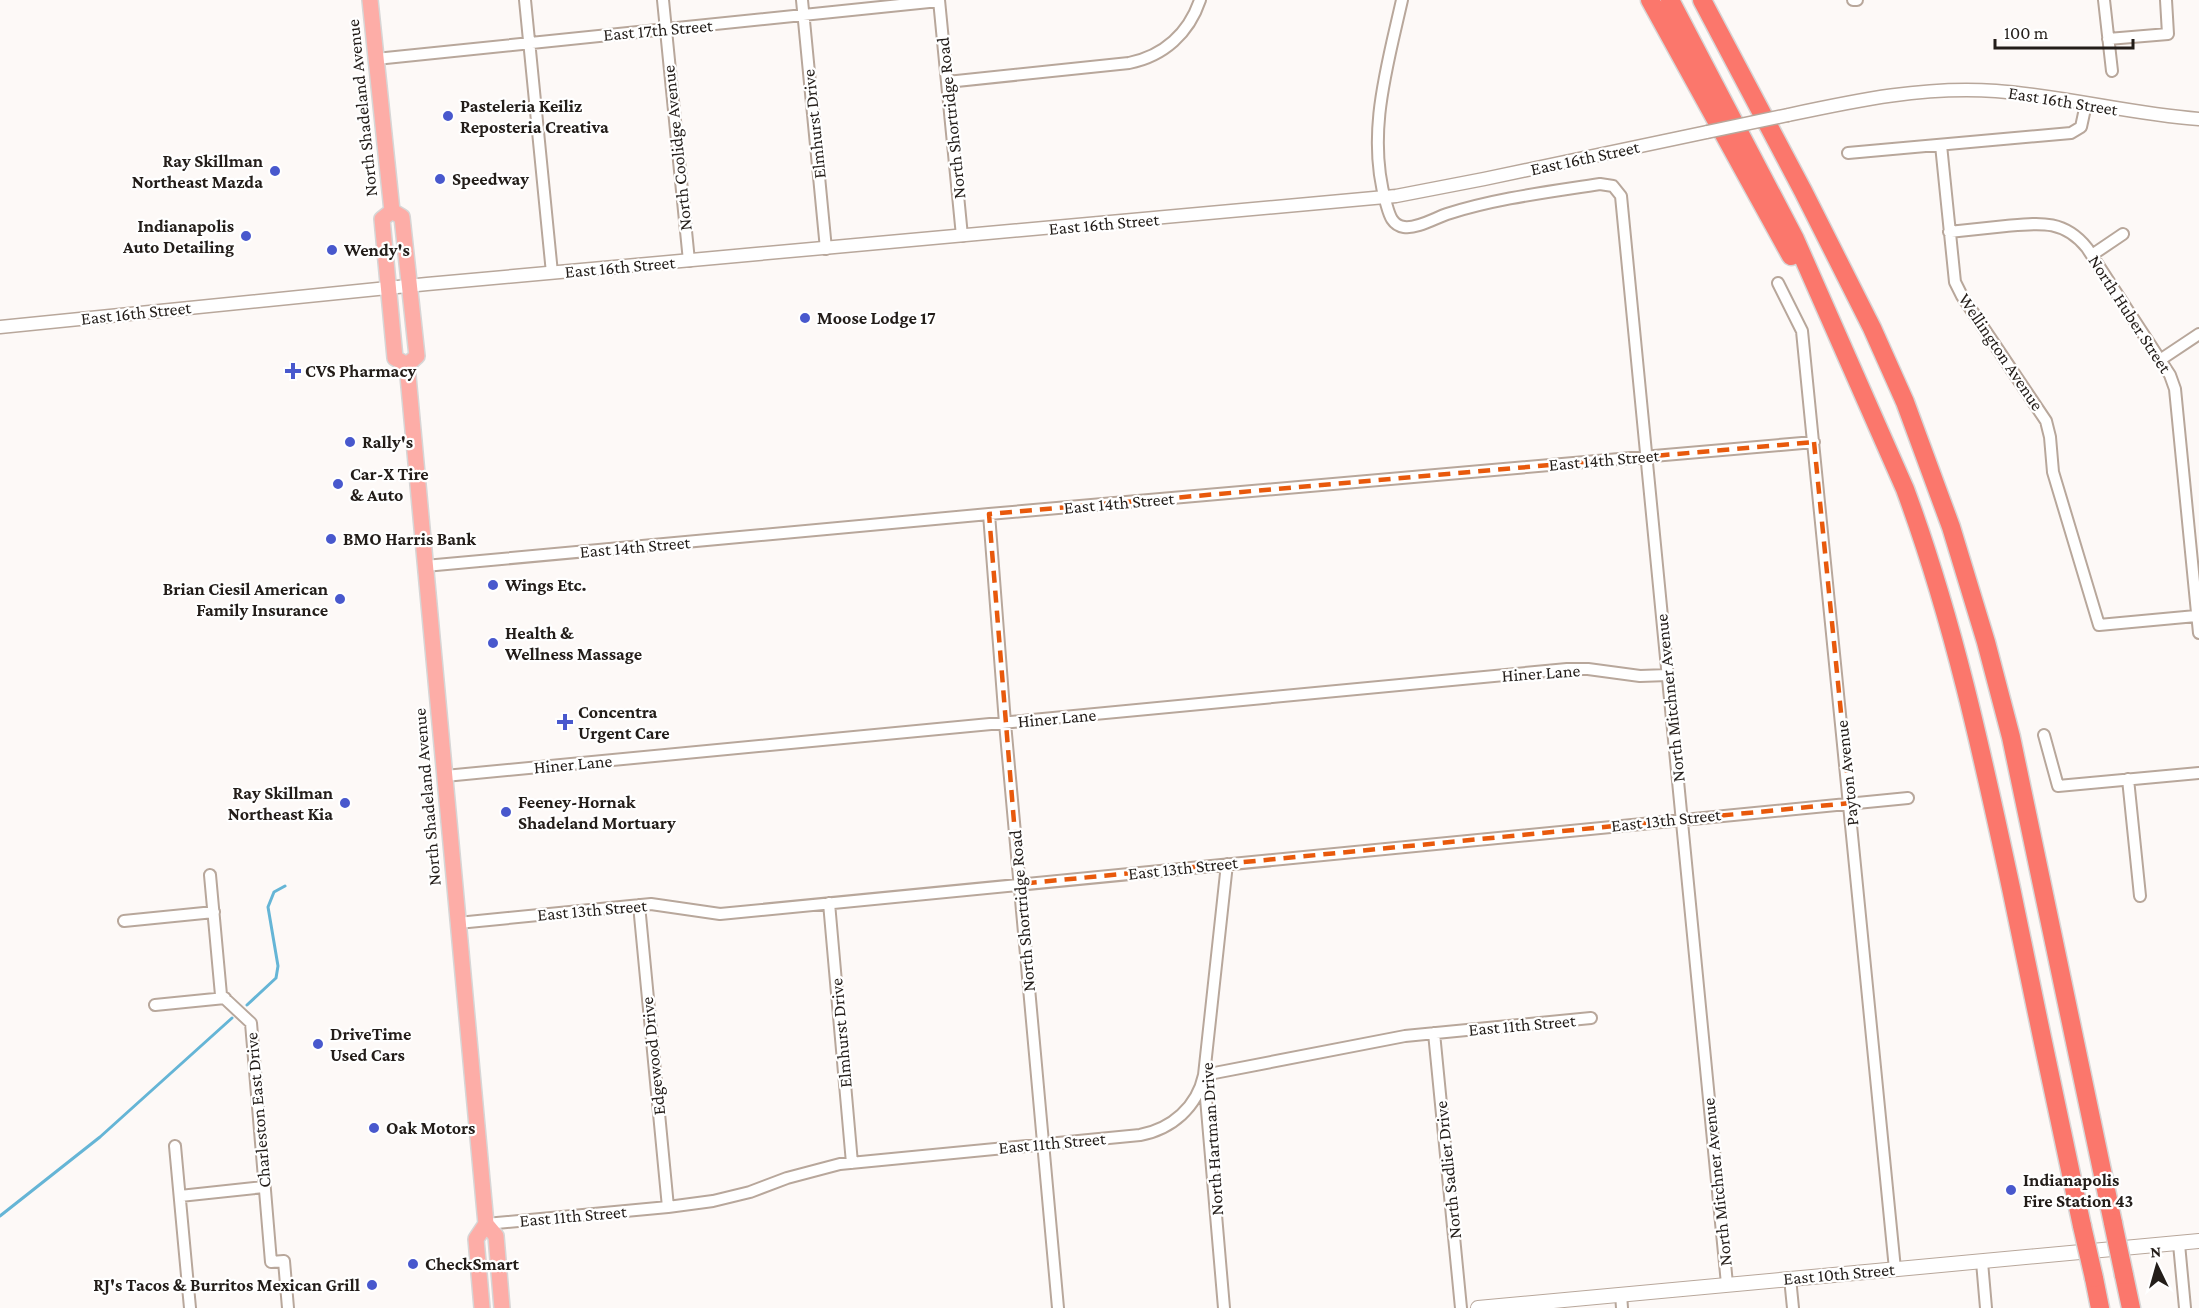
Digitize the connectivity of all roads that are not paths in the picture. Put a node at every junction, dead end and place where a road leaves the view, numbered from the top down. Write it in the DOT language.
graph roads {
  1 [pos="370,0"];
  2 [pos="525,0"];
  3 [pos="663,0"];
  4 [pos="801,0"];
  5 [pos="1200,0"];
  6 [pos="1402,0"];
  7 [pos="1650,0"];
  8 [pos="1670,0"];
  9 [pos="1702,0"];
  10 [pos="2104,0"];
  11 [pos="2166,0"];
  12 [pos="939,1"];
  13 [pos="803,15"];
  14 [pos="666,29"];
  15 [pos="2108,39"];
  16 [pos="529,42"];
  17 [pos="376,59"];
  18 [pos="2112,71"];
  19 [pos="947,82"];
  20 [pos="2086,104"];
  21 [pos="2199,119"];
  22 [pos="1941,145"];
  23 [pos="1848,153"];
  24 [pos="1384,197"];
  25 [pos="392,211"];
  26 [pos="1950,232"];
  27 [pos="2123,234"];
  28 [pos="962,236"];
  29 [pos="826,249"];
  30 [pos="2092,255"];
  31 [pos="688,261"];
  32 [pos="552,273"];
  33 [pos="1778,283"];
  34 [pos="410,286"];
  35 [pos="388,288"];
  36 [pos="1816,292"];
  37 [pos="0,327"];
  38 [pos="2199,334"];
  39 [pos="2160,360"];
  40 [pos="407,365"];
  41 [pos="1814,442"];
  42 [pos="1647,456"];
  43 [pos="989,514"];
  44 [pos="425,566"];
  45 [pos="2196,616"];
  46 [pos="2199,633"];
  47 [pos="1668,675"];
  48 [pos="1005,723"];
  49 [pos="2044,735"];
  50 [pos="2199,773"];
  51 [pos="445,777"];
  52 [pos="2128,779"];
  53 [pos="1908,798"];
  54 [pos="1850,803"];
  55 [pos="1682,819"];
  56 [pos="1227,864"];
  57 [pos="210,875"];
  58 [pos="1020,884"];
  59 [pos="2140,896"];
  60 [pos="829,903"];
  61 [pos="639,905"];
  62 [pos="214,912"];
  63 [pos="123,921"];
  64 [pos="458,923"];
  65 [pos="225,999"];
  66 [pos="155,1005"];
  67 [pos="1591,1018"];
  68 [pos="1434,1033"];
  69 [pos="1204,1075"];
  70 [pos="1043,1144"];
  71 [pos="176,1146"];
  72 [pos="852,1163"];
  73 [pos="264,1188"];
  74 [pos="180,1196"];
  75 [pos="668,1207"];
  76 [pos="486,1224"];
  77 [pos="2199,1241"];
  78 [pos="2179,1244"];
  79 [pos="1982,1262"];
  80 [pos="1895,1269"];
  81 [pos="1790,1278"];
  82 [pos="1727,1284"];
  83 [pos="1622,1301"];
  84 [pos="190,1308"];
  85 [pos="288,1308"];
  86 [pos="482,1308"];
  87 [pos="502,1308"];
  88 [pos="1058,1308"];
  89 [pos="1224,1308"];
  90 [pos="1461,1308"];
  91 [pos="1478,1308"];
  92 [pos="1793,1308"];
  93 [pos="1986,1308"];
  94 [pos="2100,1308"];
  95 [pos="2131,1308"];
  96 [pos="2185,1308"];
  1 -- 17 [label="main road, North Shadeland Avenue"];
  2 -- 16 [label="street"];
  3 -- 14 [label="street, North Coolidge Avenue"];
  4 -- 13 [label="street, Elmhurst Drive"];
  5 -- 19 [label="street"];
  6 -- 24 [label="street"];
  7 -- 36 [label="highway"];
  8 -- 36 [label="highway"];
  9 -- 95 [label="highway, bridge"];
  10 -- 15 [label="street"];
  11 -- 15 [label="street"];
  12 -- 13 [label="street, East 17th Street"];
  12 -- 19 [label="street, North Shortridge Road"];
  13 -- 14 [label="street, East 17th Street"];
  13 -- 29 [label="street, Elmhurst Drive"];
  14 -- 16 [label="street, East 17th Street"];
  14 -- 31 [label="street, North Coolidge Avenue"];
  15 -- 18 [label="street"];
  16 -- 17 [label="street, East 17th Street"];
  16 -- 32 [label="street"];
  17 -- 25 [label="main road, North Shadeland Avenue"];
  19 -- 28 [label="street, North Shortridge Road"];
  20 -- 21 [label="street, East 16th Street"];
  20 -- 22 [label="street"];
  20 -- 24 [label="street, East 16th Street, bridge"];
  22 -- 23 [label="street"];
  22 -- 26 [label="street, Wellington Avenue"];
  24 -- 28 [label="street, East 16th Street"];
  24 -- 42 [label="street, North Mitchner Avenue"];
  25 -- 34 [label="main road, North Shadeland Avenue"];
  25 -- 35 [label="main road, North Shadeland Avenue"];
  26 -- 30 [label="street, North Huber Street"];
  26 -- 45 [label="street, Wellington Avenue"];
  27 -- 30 [label="street"];
  28 -- 29 [label="street, East 16th Street"];
  29 -- 31 [label="street, East 16th Street"];
  30 -- 39 [label="street, North Huber Street"];
  31 -- 32 [label="street, East 16th Street"];
  32 -- 34 [label="street, East 16th Street"];
  33 -- 41 [label="street, Payton Avenue"];
  34 -- 35 [label="street, East 16th Street"];
  34 -- 40 [label="main road, North Shadeland Avenue"];
  35 -- 37 [label="street, East 16th Street"];
  35 -- 40 [label="main road, North Shadeland Avenue"];
  36 -- 94 [label="highway, bridge"];
  38 -- 39 [label="street"];
  39 -- 45 [label="street, North Huber Street"];
  40 -- 44 [label="main road, North Shadeland Avenue"];
  41 -- 42 [label="street, East 14th Street"];
  41 -- 54 [label="street, Payton Avenue"];
  42 -- 43 [label="street, East 14th Street"];
  42 -- 47 [label="street, North Mitchner Avenue"];
  43 -- 44 [label="street, East 14th Street"];
  43 -- 48 [label="street, North Shortridge Road"];
  44 -- 51 [label="main road, North Shadeland Avenue"];
  45 -- 46 [label="street, North Huber Street"];
  47 -- 48 [label="street, Hiner Lane"];
  47 -- 55 [label="street, North Mitchner Avenue"];
  48 -- 51 [label="street, Hiner Lane"];
  48 -- 58 [label="street, North Shortridge Road"];
  49 -- 52 [label="street"];
  50 -- 52 [label="street"];
  51 -- 64 [label="main road, North Shadeland Avenue"];
  52 -- 59 [label="street"];
  53 -- 54 [label="street, East 13th Street"];
  54 -- 55 [label="street, East 13th Street"];
  54 -- 80 [label="street, Payton Avenue"];
  55 -- 56 [label="street, East 13th Street"];
  55 -- 82 [label="street, North Mitchner Avenue"];
  56 -- 58 [label="street, East 13th Street"];
  56 -- 69 [label="street, North Hartman Drive"];
  57 -- 62 [label="street"];
  58 -- 60 [label="street, East 13th Street"];
  58 -- 70 [label="street, North Shortridge Road"];
  60 -- 61 [label="street, East 13th Street"];
  60 -- 72 [label="street, Elmhurst Drive"];
  61 -- 64 [label="street, East 13th Street"];
  61 -- 75 [label="street, Edgewood Drive"];
  62 -- 63 [label="street"];
  62 -- 65 [label="street"];
  64 -- 76 [label="main road, North Shadeland Avenue"];
  65 -- 66 [label="street"];
  65 -- 73 [label="street, Charleston East Drive"];
  67 -- 68 [label="street, East 11th Street"];
  68 -- 69 [label="street, East 11th Street"];
  68 -- 90 [label="street, North Sadlier Drive"];
  69 -- 70 [label="street, East 11th Street"];
  69 -- 89 [label="street, North Hartman Drive"];
  70 -- 72 [label="street, East 11th Street"];
  70 -- 88 [label="street, North Shortridge Road"];
  71 -- 74 [label="street"];
  72 -- 75 [label="street, East 11th Street"];
  73 -- 74 [label="street"];
  73 -- 85 [label="street, Charleston East Drive"];
  74 -- 84 [label="street"];
  75 -- 76 [label="street, East 11th Street"];
  76 -- 86 [label="main road, North Shadeland Avenue"];
  76 -- 87 [label="main road, North Shadeland Avenue"];
  77 -- 78 [label="main road, East 10th Street"];
  78 -- 79 [label="main road, East 10th Street"];
  78 -- 96 [label="street"];
  79 -- 80 [label="main road, East 10th Street"];
  79 -- 93 [label="street"];
  80 -- 81 [label="main road, East 10th Street"];
  81 -- 82 [label="main road, East 10th Street"];
  81 -- 92 [label="street"];
  82 -- 83 [label="main road, East 10th Street"];
  83 -- 91 [label="main road, East 10th Street"];
}
